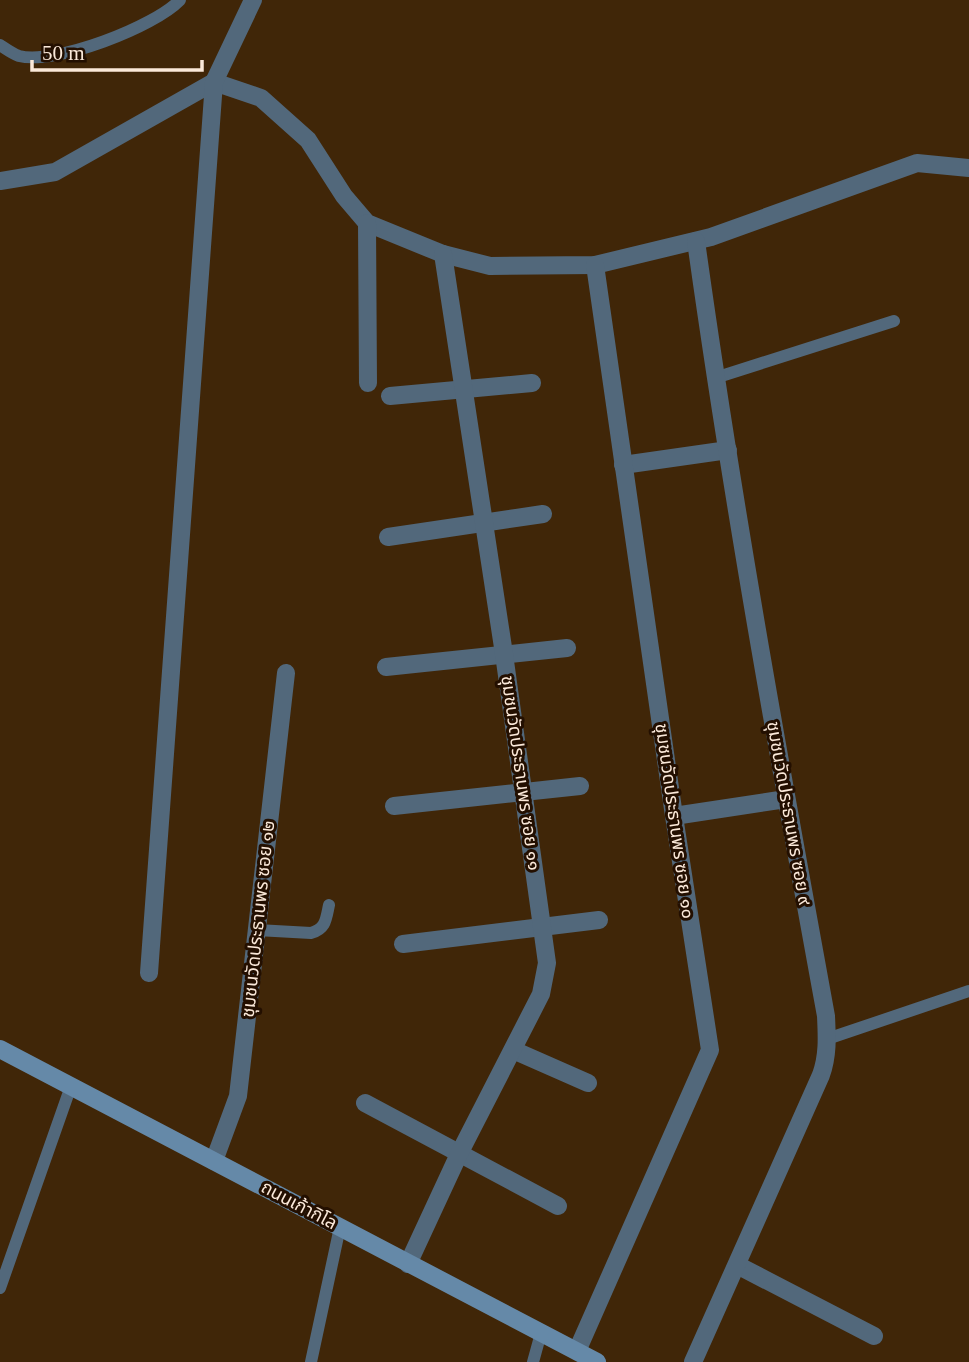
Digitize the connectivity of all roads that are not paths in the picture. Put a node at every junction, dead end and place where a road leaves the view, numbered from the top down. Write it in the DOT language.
graph roads {
  1 [pos="180,0"];
  2 [pos="253,0"];
  3 [pos="0,45"];
  4 [pos="214,82"];
  5 [pos="969,168"];
  6 [pos="0,181"];
  7 [pos="367,223"];
  8 [pos="696,241"];
  9 [pos="443,254"];
  10 [pos="595,265"];
  11 [pos="894,321"];
  12 [pos="715,378"];
  13 [pos="369,383"];
  14 [pos="532,383"];
  15 [pos="463,389"];
  16 [pos="390,396"];
  17 [pos="728,450"];
  18 [pos="623,465"];
  19 [pos="543,514"];
  20 [pos="483,523"];
  21 [pos="388,537"];
  22 [pos="567,648"];
  23 [pos="504,654"];
  24 [pos="386,667"];
  25 [pos="286,673"];
  26 [pos="580,786"];
  27 [pos="522,791"];
  28 [pos="786,799"];
  29 [pos="394,806"];
  30 [pos="674,816"];
  31 [pos="329,905"];
  32 [pos="599,920"];
  33 [pos="543,926"];
  34 [pos="257,930"];
  35 [pos="403,944"];
  36 [pos="149,973"];
  37 [pos="969,991"];
  38 [pos="827,1040"];
  39 [pos="0,1049"];
  40 [pos="513,1050"];
  41 [pos="588,1083"];
  42 [pos="71,1086"];
  43 [pos="365,1103"];
  44 [pos="459,1154"];
  45 [pos="214,1161"];
  46 [pos="558,1206"];
  47 [pos="340,1227"];
  48 [pos="408,1264"];
  49 [pos="737,1265"];
  50 [pos="0,1288"];
  51 [pos="541,1333"];
  52 [pos="874,1336"];
  53 [pos="576,1351"];
  54 [pos="311,1362"];
  55 [pos="533,1362"];
  56 [pos="597,1362"];
  57 [pos="693,1362"];
  1 -- 3 [label="lane"];
  2 -- 4 [label="street"];
  4 -- 6 [label="street"];
  4 -- 7 [label="street"];
  4 -- 36 [label="street"];
  5 -- 8 [label="street"];
  7 -- 9 [label="street"];
  7 -- 13 [label="street"];
  8 -- 10 [label="street"];
  8 -- 12 [label="street, ชุมชนวัดประธานพร ซอย ๙"];
  9 -- 10 [label="street"];
  9 -- 15 [label="street, ชุมชนวัดประธานพร ซอย ๑๑"];
  10 -- 18 [label="street, ชุมชนวัดประธานพร ซอย ๑๐"];
  11 -- 12 [label="lane"];
  12 -- 17 [label="street, ชุมชนวัดประธานพร ซอย ๙"];
  14 -- 15 [label="street"];
  15 -- 16 [label="street"];
  15 -- 20 [label="street, ชุมชนวัดประธานพร ซอย ๑๑"];
  17 -- 18 [label="street"];
  17 -- 28 [label="street, ชุมชนวัดประธานพร ซอย ๙"];
  18 -- 30 [label="street, ชุมชนวัดประธานพร ซอย ๑๐"];
  19 -- 20 [label="street"];
  20 -- 21 [label="street"];
  20 -- 23 [label="street, ชุมชนวัดประธานพร ซอย ๑๑"];
  22 -- 23 [label="street"];
  23 -- 24 [label="street"];
  23 -- 27 [label="street, ชุมชนวัดประธานพร ซอย ๑๑"];
  25 -- 34 [label="street, ชุมชนวัดประธานพร ซอย ๑๒"];
  26 -- 27 [label="street"];
  27 -- 29 [label="street"];
  27 -- 33 [label="street, ชุมชนวัดประธานพร ซอย ๑๑"];
  28 -- 30 [label="street"];
  28 -- 38 [label="street, ชุมชนวัดประธานพร ซอย ๙"];
  30 -- 53 [label="street, ชุมชนวัดประธานพร ซอย ๑๐"];
  31 -- 34 [label="lane"];
  32 -- 33 [label="street"];
  33 -- 35 [label="street"];
  33 -- 40 [label="street, ชุมชนวัดประธานพร ซอย ๑๑"];
  34 -- 45 [label="street, ชุมชนวัดประธานพร ซอย ๑๒"];
  37 -- 38 [label="lane"];
  38 -- 49 [label="street, ชุมชนวัดประธานพร ซอย ๙"];
  39 -- 42 [label="main road, ถนนเก้ากิโล"];
  40 -- 41 [label="street"];
  40 -- 44 [label="street, ชุมชนวัดประธานพร ซอย ๑๑"];
  42 -- 45 [label="main road, ถนนเก้ากิโล"];
  42 -- 50 [label="lane"];
  43 -- 44 [label="street"];
  44 -- 46 [label="street"];
  44 -- 48 [label="street, ชุมชนวัดประธานพร ซอย ๑๑"];
  45 -- 47 [label="main road, ถนนเก้ากิโล"];
  47 -- 48 [label="main road, ถนนเก้ากิโล"];
  47 -- 54 [label="lane"];
  48 -- 51 [label="main road, ถนนเก้ากิโล"];
  49 -- 52 [label="street"];
  49 -- 57 [label="street, ชุมชนวัดประธานพร ซอย ๙"];
  51 -- 53 [label="main road, ถนนเก้ากิโล"];
  51 -- 55 [label="lane"];
  53 -- 56 [label="main road, ถนนเก้ากิโล"];
}
